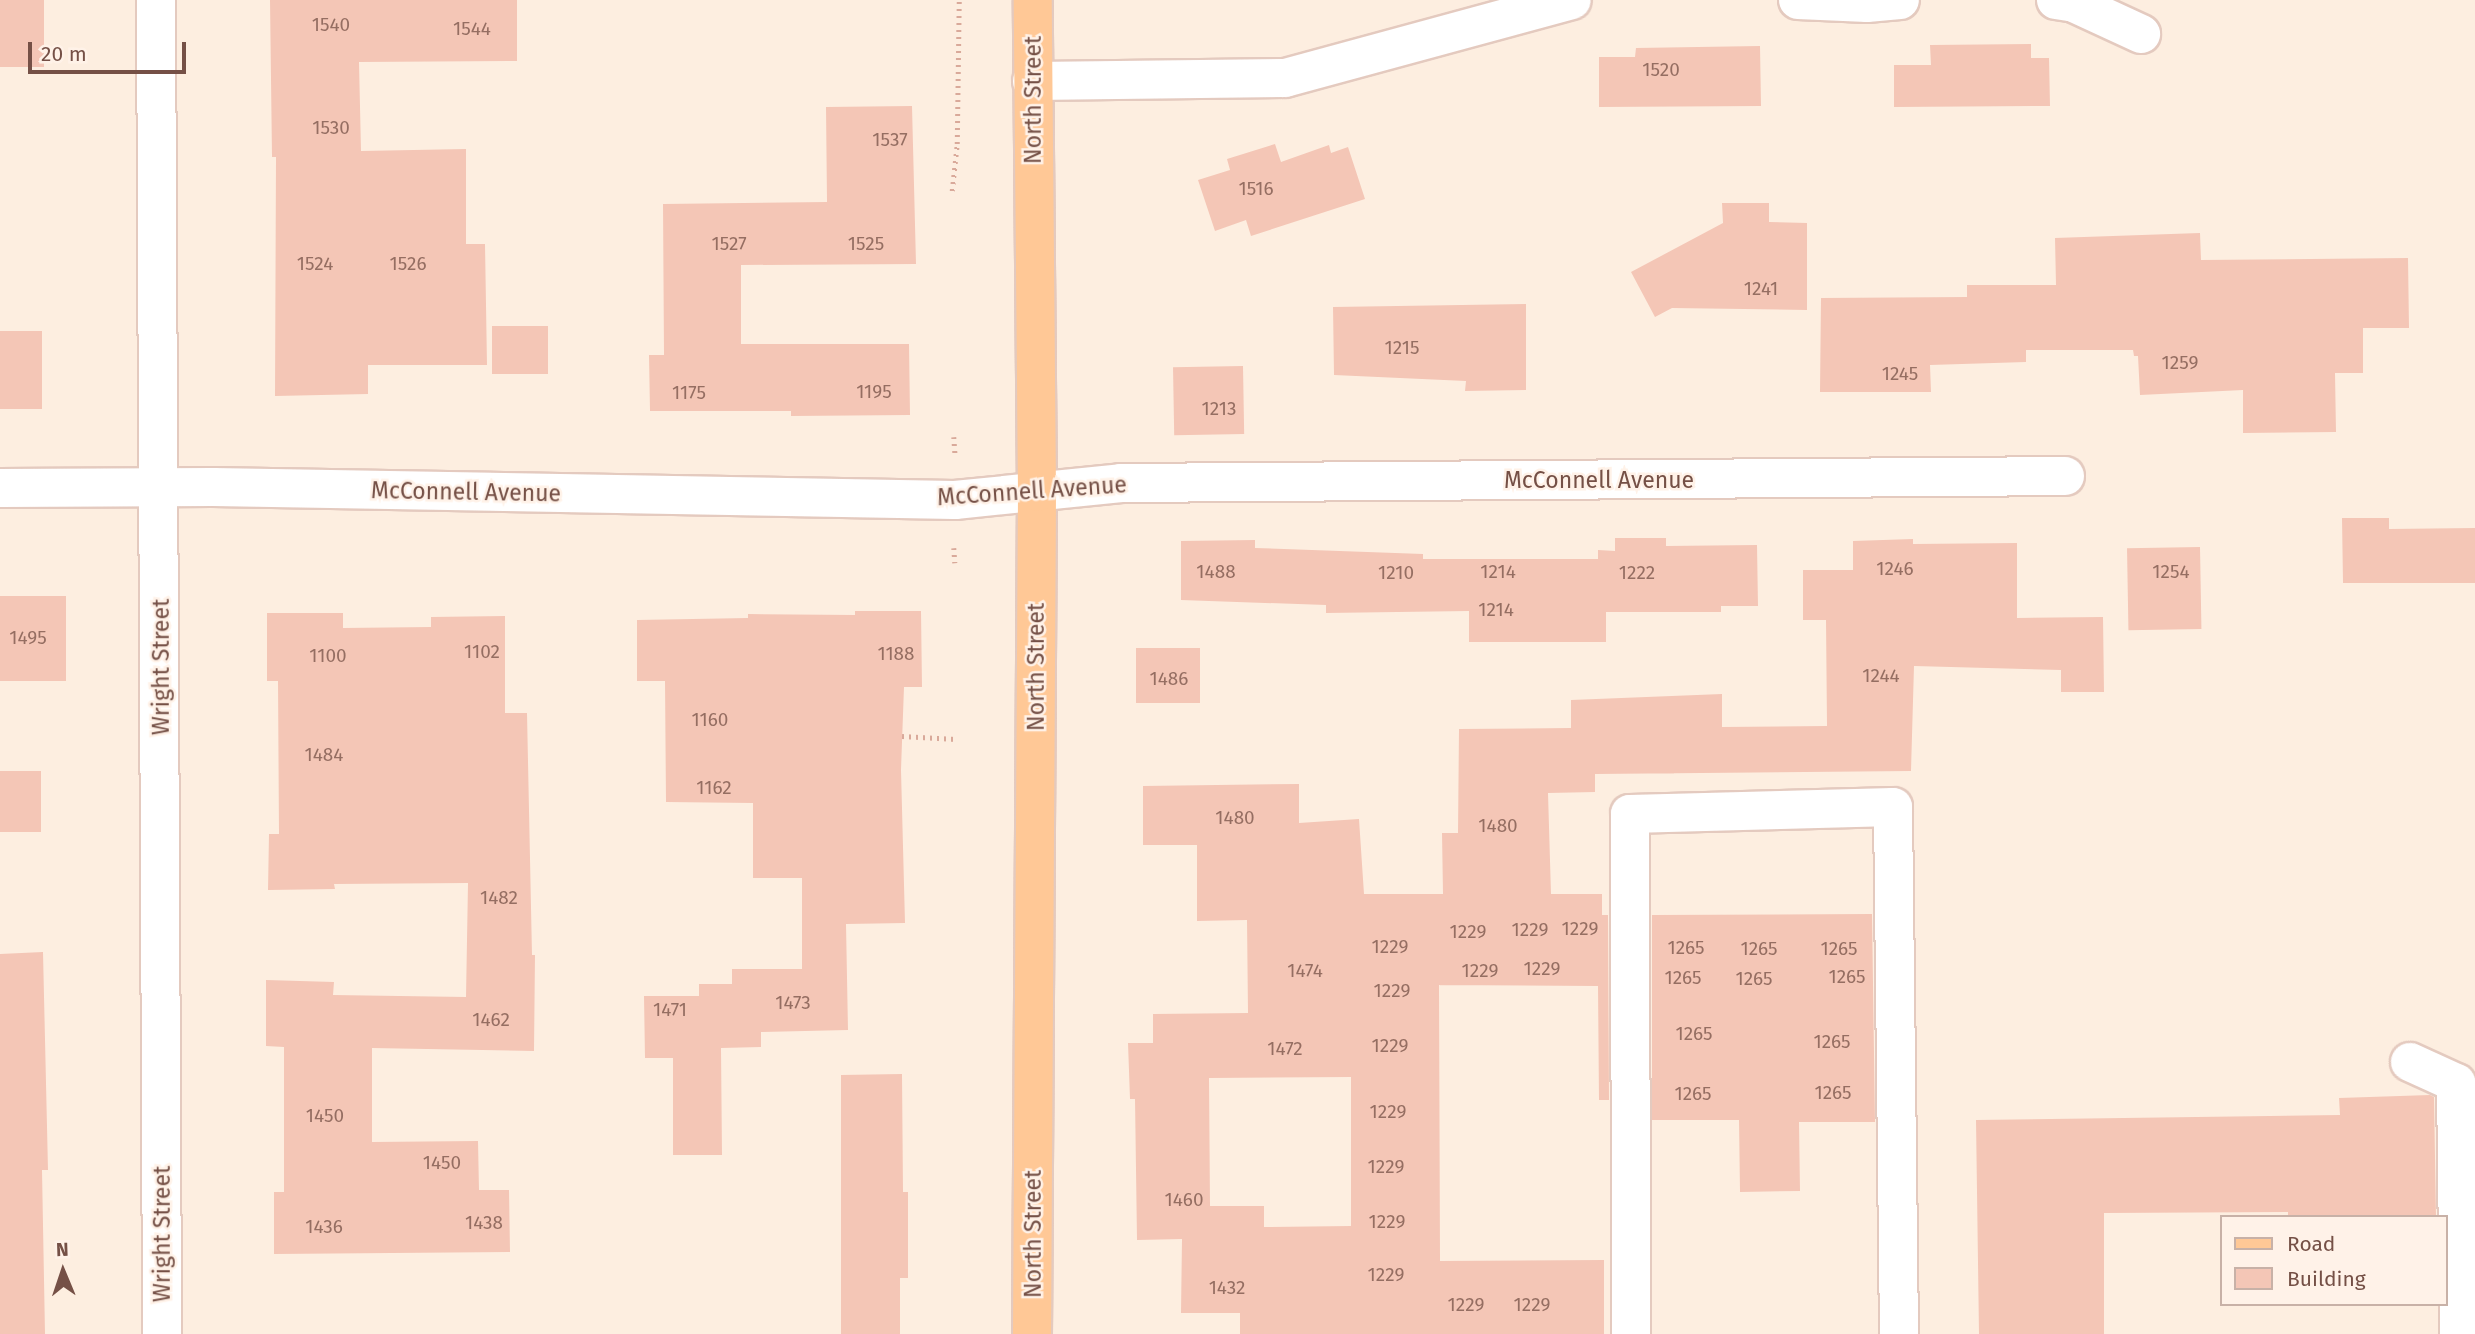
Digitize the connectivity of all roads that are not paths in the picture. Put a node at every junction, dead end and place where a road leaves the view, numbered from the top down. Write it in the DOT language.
graph roads {
  1 [pos="156,0"];
  2 [pos="1033,0"];
  3 [pos="1572,0"];
  4 [pos="1798,0"];
  5 [pos="1900,0"];
  6 [pos="2056,0"];
  7 [pos="2141,34"];
  8 [pos="1032,81"];
  9 [pos="2065,476"];
  10 [pos="160,487"];
  11 [pos="0,488"];
  12 [pos="1037,492"];
  13 [pos="2410,1062"];
  14 [pos="162,1334"];
  15 [pos="1032,1334"];
  16 [pos="1631,1334"];
  17 [pos="1899,1334"];
  18 [pos="2459,1334"];
  1 -- 10 [label="street, Wright Street"];
  2 -- 8 [label="main road, North Street"];
  3 -- 8 [label="street"];
  4 -- 5 [label="street"];
  6 -- 7 [label="street"];
  8 -- 12 [label="main road, North Street"];
  9 -- 12 [label="street, McConnell Avenue"];
  10 -- 11 [label="street, McConnell Avenue"];
  10 -- 12 [label="street, McConnell Avenue"];
  10 -- 14 [label="street, Wright Street"];
  12 -- 15 [label="main road, North Street"];
  13 -- 18 [label="street"];
  16 -- 17 [label="street"];
}
